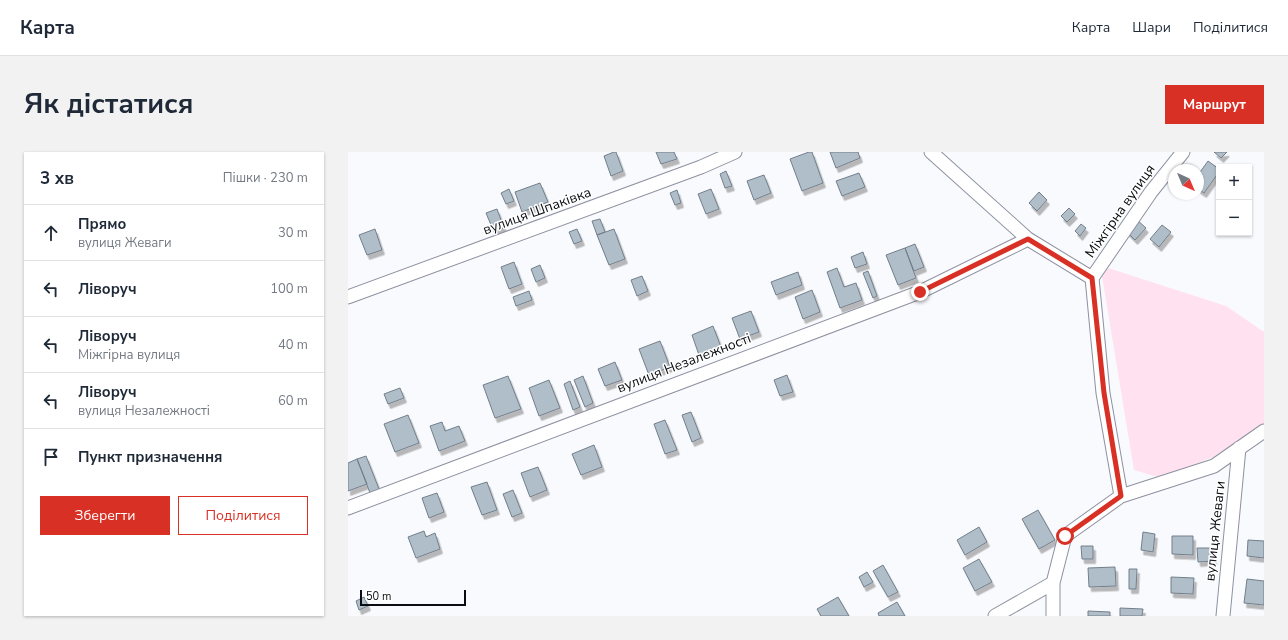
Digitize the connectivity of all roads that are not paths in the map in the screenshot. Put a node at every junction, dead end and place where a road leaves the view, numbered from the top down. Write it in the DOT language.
graph roads {
  1 [pos="735,152"];
  2 [pos="931,152"];
  3 [pos="1183,152"];
  4 [pos="1028,239"];
  5 [pos="1092,278"];
  6 [pos="348,297"];
  7 [pos="1264,431"];
  8 [pos="1239,448"];
  9 [pos="1121,496"];
  10 [pos="348,508"];
  11 [pos="1053,583"];
  12 [pos="995,616"];
  13 [pos="1053,616"];
  14 [pos="1223,616"];
  1 -- 6 [label="street, вулиця Шпаківка"];
  2 -- 4 [label="street, Міжгірна вулиця"];
  3 -- 5 [label="street, Міжгірна вулиця"];
  4 -- 5 [label="street, Міжгірна вулиця"];
  4 -- 10 [label="street, вулиця Незалежності"];
  5 -- 9 [label="street"];
  7 -- 8 [label="street, вулиця Жеваги"];
  8 -- 9 [label="street, вулиця Жеваги"];
  8 -- 14 [label="street, вулиця Жеваги"];
  9 -- 11 [label="street, вулиця Жеваги"];
  11 -- 12 [label="street"];
  11 -- 13 [label="street, вулиця Жеваги"];
}
